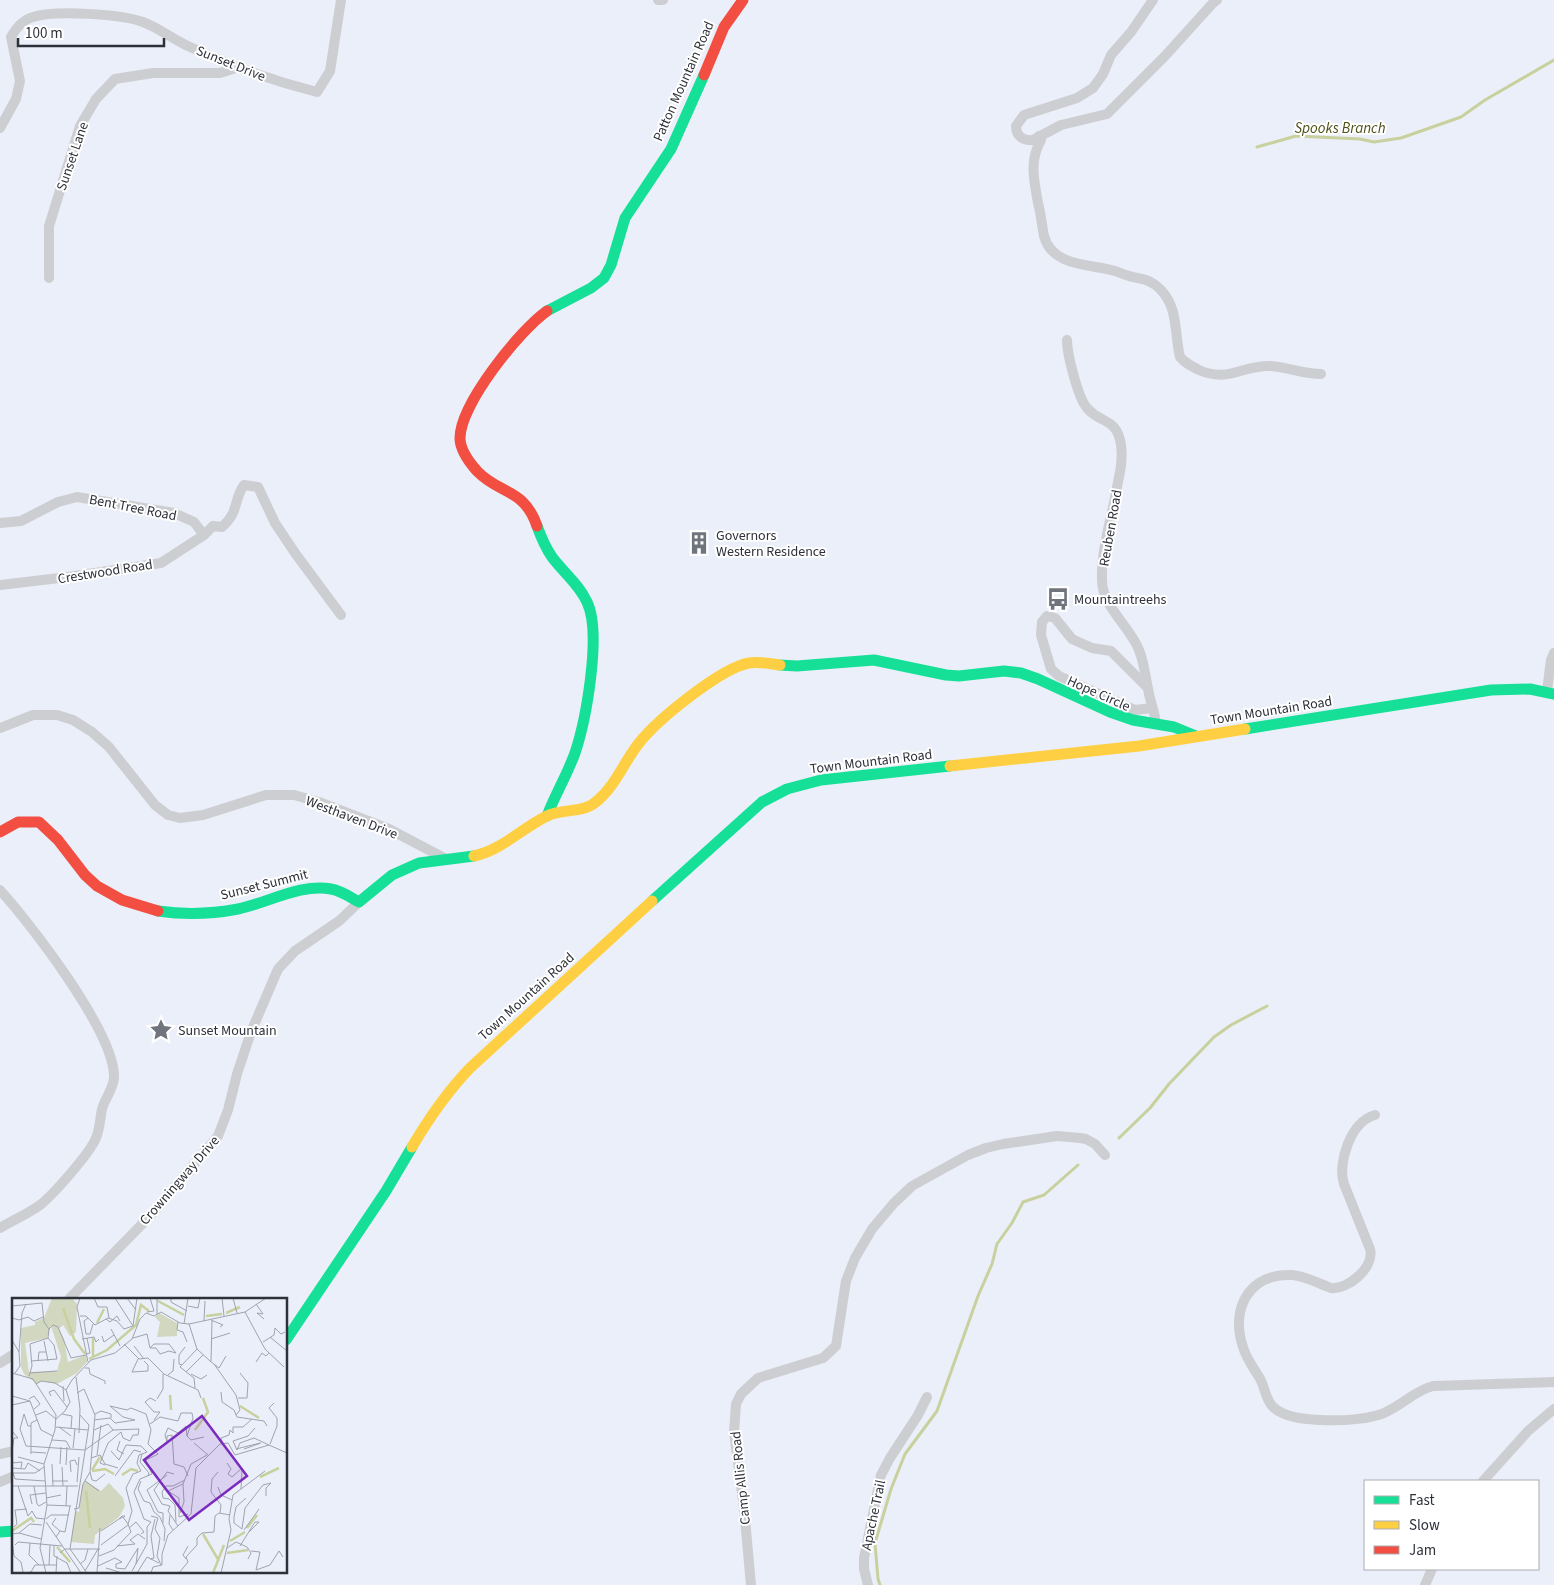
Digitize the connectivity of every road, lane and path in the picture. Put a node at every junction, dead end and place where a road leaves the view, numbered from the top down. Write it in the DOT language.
graph roads {
  1 [pos="341,0"];
  2 [pos="658,0"];
  3 [pos="663,0"];
  4 [pos="743,0"];
  5 [pos="1153,0"];
  6 [pos="1218,0"];
  7 [pos="239,67"];
  8 [pos="0,128"];
  9 [pos="1039,136"];
  10 [pos="50,278"];
  11 [pos="1067,340"];
  12 [pos="1321,374"];
  13 [pos="0,523"];
  14 [pos="204,535"];
  15 [pos="0,585"];
  16 [pos="341,615"];
  17 [pos="1554,653"];
  18 [pos="1147,687"];
  19 [pos="1550,693"];
  20 [pos="1152,708"];
  21 [pos="1156,723"];
  22 [pos="0,728"];
  23 [pos="1196,736"];
  24 [pos="547,816"];
  25 [pos="0,832"];
  26 [pos="446,860"];
  27 [pos="0,890"];
  28 [pos="359,902"];
  29 [pos="1375,1115"];
  30 [pos="1106,1155"];
  31 [pos="0,1228"];
  32 [pos="70,1298"];
  33 [pos="288,1337"];
  34 [pos="12,1355"];
  35 [pos="0,1363"];
  36 [pos="1554,1382"];
  37 [pos="927,1397"];
  38 [pos="1554,1409"];
  39 [pos="12,1477"];
  40 [pos="1484,1480"];
  41 [pos="0,1482"];
  42 [pos="1432,1570"];
  43 [pos="751,1585"];
  44 [pos="868,1585"];
  45 [pos="1425,1585"];
  1 -- 7 [label="street, Sunset Drive"];
  2 -- 3 [label="street"];
  4 -- 24 [label="street, Patton Mountain Road"];
  5 -- 9 [label="street"];
  6 -- 9 [label="street"];
  7 -- 8 [label="street, Sunset Drive"];
  7 -- 10 [label="street, Sunset Lane"];
  9 -- 12 [label="street"];
  11 -- 18 [label="street, Reuben Road"];
  13 -- 14 [label="street, Bent Tree Road"];
  14 -- 15 [label="street, Crestwood Road"];
  14 -- 16 [label="street, Crestwood Road"];
  17 -- 19 [label="street"];
  18 -- 20 [label="street, Reuben Road"];
  18 -- 20 [label="street, Hope Circle"];
  19 -- 23 [label="street, Town Mountain Road"];
  20 -- 21 [label="street, Reuben Road"];
  21 -- 23 [label="street"];
  21 -- 24 [label="street"];
  22 -- 26 [label="street, Westhaven Drive"];
  23 -- 33 [label="street, Town Mountain Road"];
  24 -- 26 [label="street"];
  25 -- 28 [label="street, Sunset Summit"];
  26 -- 28 [label="street"];
  27 -- 31 [label="street"];
  28 -- 32 [label="street, Crowningway Drive"];
  29 -- 36 [label="street"];
  30 -- 43 [label="street, Camp Allis Road"];
  34 -- 35 [label="street"];
  37 -- 44 [label="street, Apache Trail"];
  38 -- 40 [label="street"];
  39 -- 41 [label="street"];
  42 -- 45 [label="street"];
}
